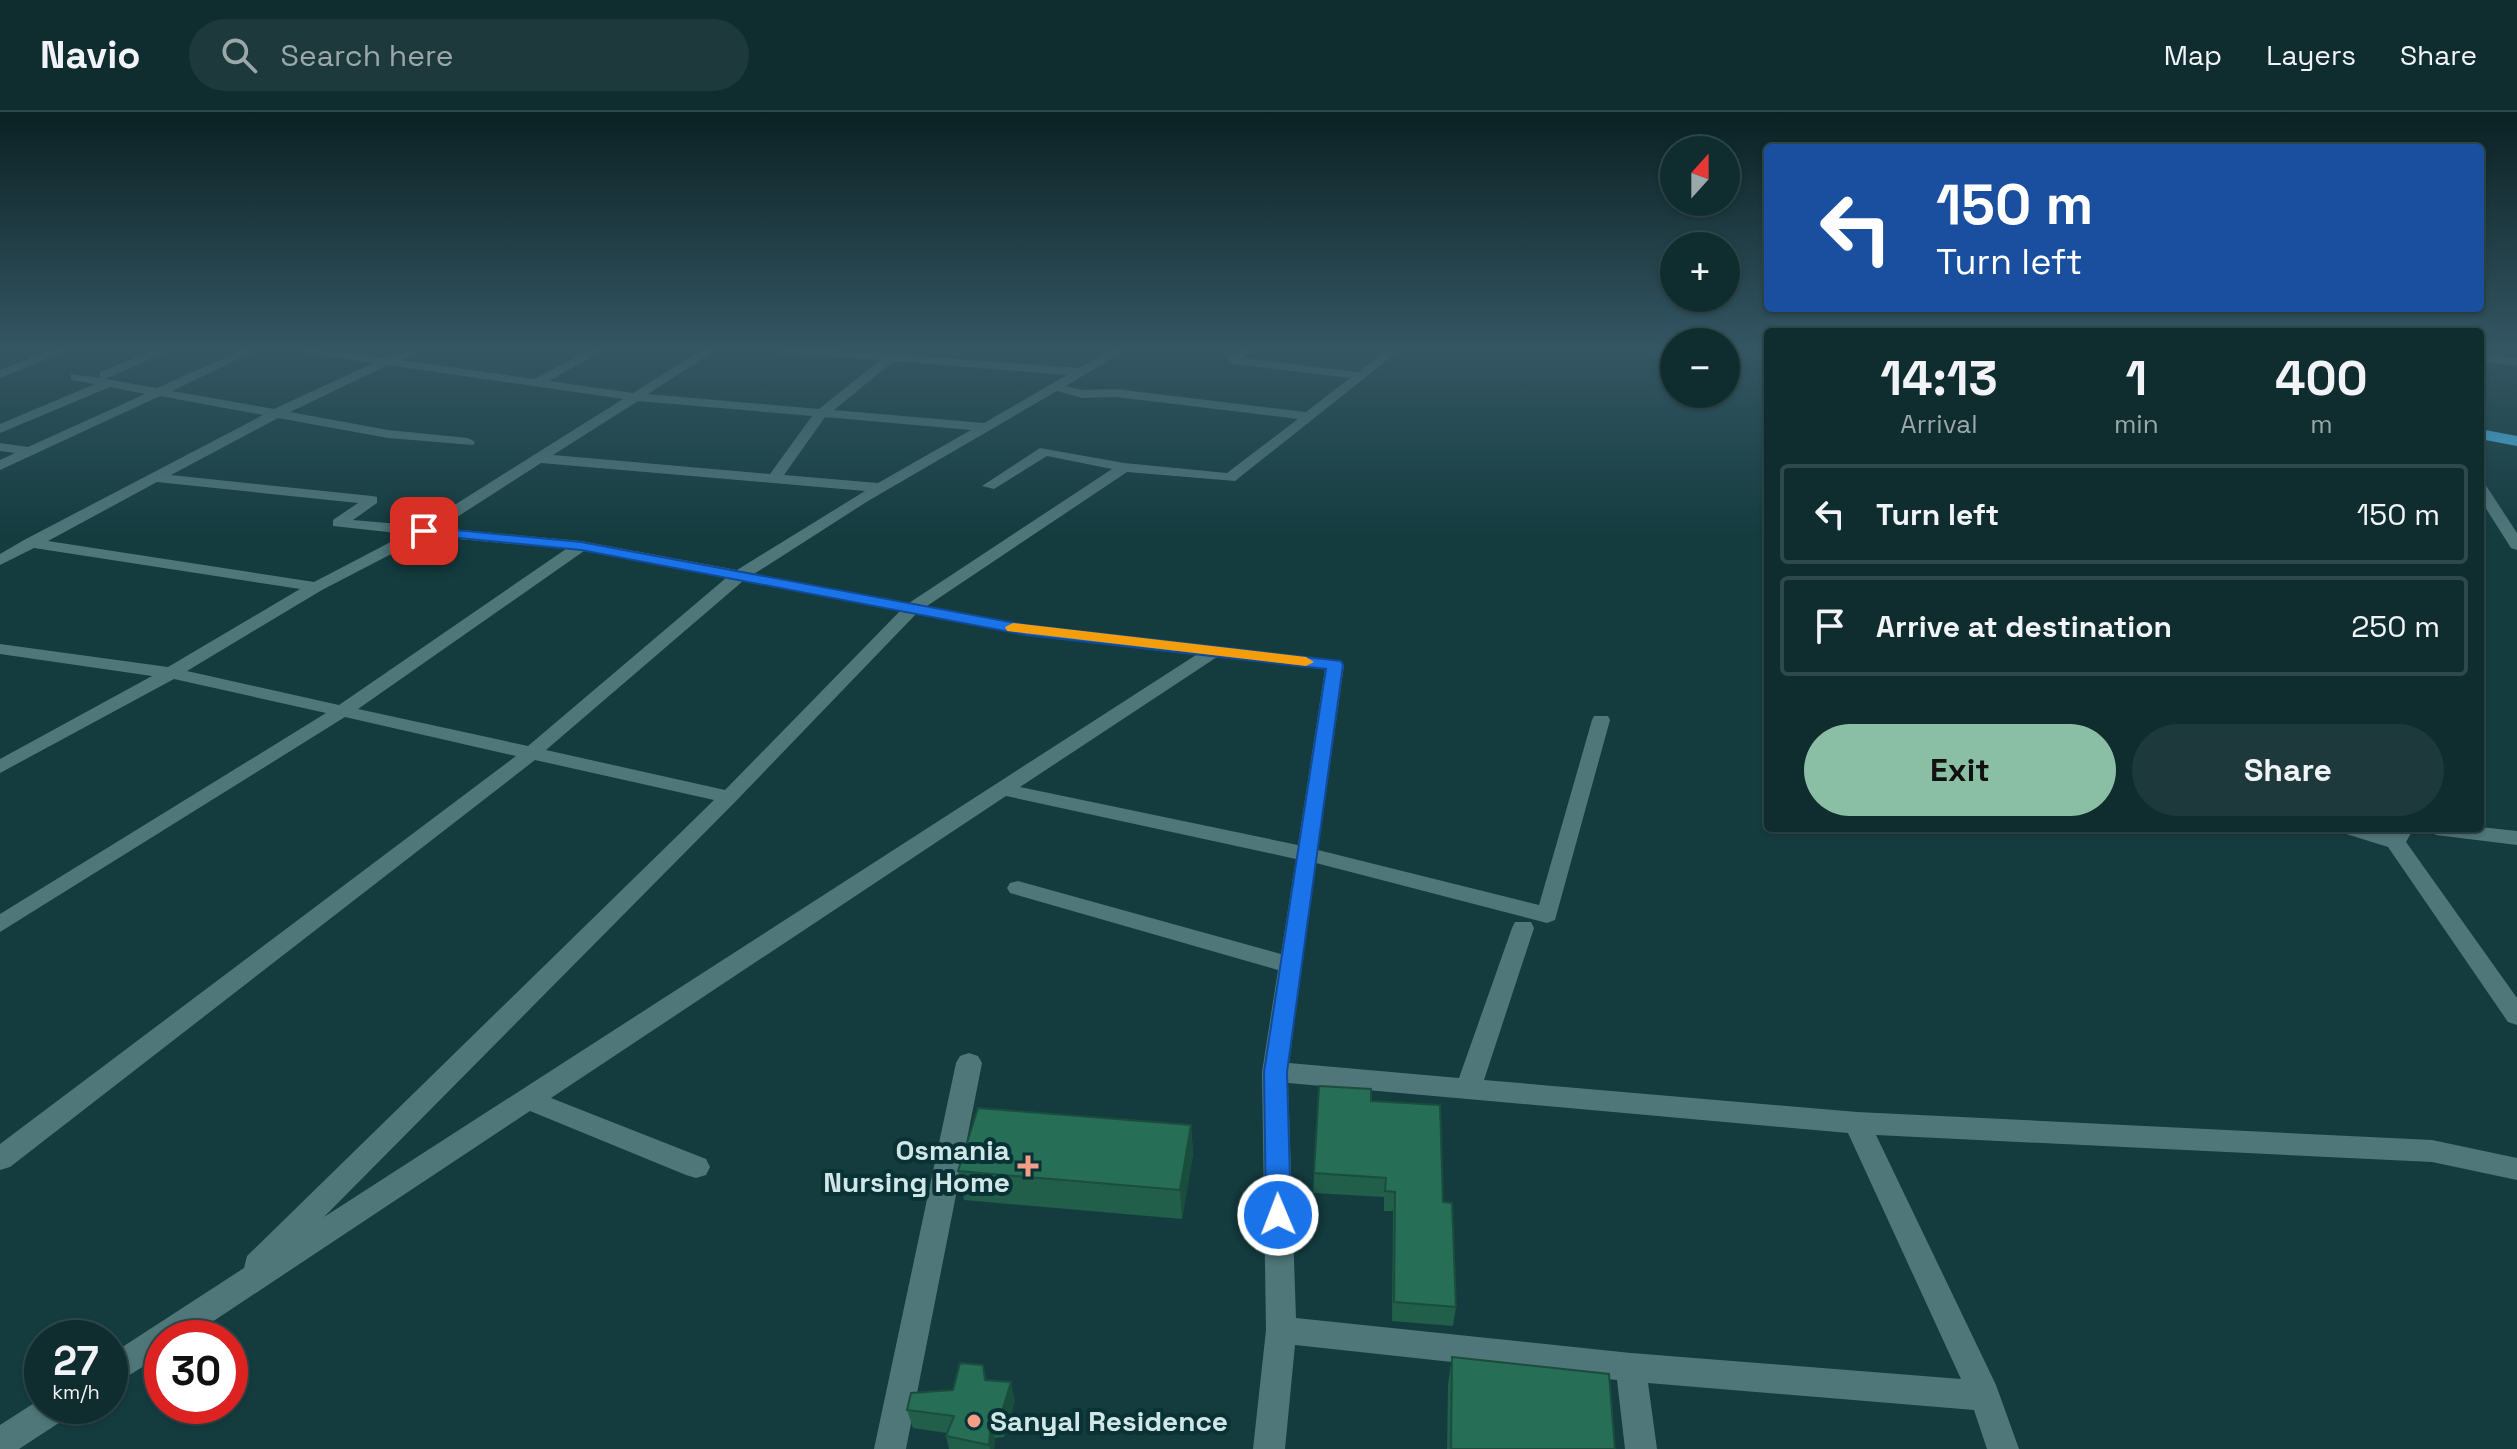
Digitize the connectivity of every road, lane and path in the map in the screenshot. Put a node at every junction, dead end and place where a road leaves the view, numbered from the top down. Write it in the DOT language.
graph roads {
  1 [pos="37,411"];
  2 [pos="115,411"];
  3 [pos="268,411"];
  4 [pos="280,411"];
  5 [pos="610,411"];
  6 [pos="783,411"];
  7 [pos="825,411"];
  8 [pos="1014,411"];
  9 [pos="1270,411"];
  10 [pos="1315,411"];
  11 [pos="277,413"];
  12 [pos="820,415"];
  13 [pos="1309,416"];
  14 [pos="2484,421"];
  15 [pos="2517,426"];
  16 [pos="987,427"];
  17 [pos="0,429"];
  18 [pos="2484,435"];
  19 [pos="2517,441"];
  20 [pos="468,442"];
  21 [pos="0,447"];
  22 [pos="30,451"];
  23 [pos="535,458"];
  24 [pos="0,466"];
  25 [pos="1124,467"];
  26 [pos="156,478"];
  27 [pos="772,481"];
  28 [pos="989,486"];
  29 [pos="881,488"];
  30 [pos="2484,493"];
  31 [pos="424,531"];
  32 [pos="2514,536"];
  33 [pos="30,543"];
  34 [pos="581,546"];
  35 [pos="0,560"];
  36 [pos="739,576"];
  37 [pos="316,587"];
  38 [pos="913,608"];
  39 [pos="0,649"];
  40 [pos="1212,652"];
  41 [pos="171,673"];
  42 [pos="341,712"];
  43 [pos="1601,720"];
  44 [pos="529,755"];
  45 [pos="0,767"];
  46 [pos="1001,789"];
  47 [pos="729,797"];
  48 [pos="2379,832"];
  49 [pos="2468,832"];
  50 [pos="2400,835"];
  51 [pos="2517,838"];
  52 [pos="1307,854"];
  53 [pos="1018,888"];
  54 [pos="0,924"];
  55 [pos="1523,928"];
  56 [pos="1291,965"];
  57 [pos="2517,1016"];
  58 [pos="969,1063"];
  59 [pos="1275,1072"];
  60 [pos="1468,1089"];
  61 [pos="527,1099"];
  62 [pos="1857,1123"];
  63 [pos="0,1159"];
  64 [pos="696,1167"];
  65 [pos="2517,1169"];
  66 [pos="226,1296"];
  67 [pos="1281,1330"];
  68 [pos="128,1360"];
  69 [pos="1631,1367"];
  70 [pos="1985,1396"];
  71 [pos="31,1424"];
  72 [pos="0,1445"];
  73 [pos="21,1449"];
  74 [pos="890,1449"];
  75 [pos="1269,1449"];
  76 [pos="1641,1449"];
  77 [pos="2003,1449"];
  1 -- 17 [label="street"];
  2 -- 22 [label="street"];
  3 -- 11 [label="street"];
  4 -- 11 [label="street"];
  5 -- 23 [label="street"];
  6 -- 12 [label="street"];
  7 -- 12 [label="street"];
  8 -- 16 [label="street"];
  9 -- 13 [label="street"];
  10 -- 13 [label="street"];
  11 -- 20 [label="street"];
  11 -- 26 [label="street"];
  12 -- 16 [label="street"];
  12 -- 27 [label="street"];
  13 -- 25 [label="street"];
  14 -- 15 [label="highway"];
  16 -- 29 [label="street"];
  18 -- 19 [label="highway"];
  21 -- 22 [label="street"];
  22 -- 24 [label="street"];
  23 -- 27 [label="street"];
  23 -- 31 [label="street"];
  25 -- 28 [label="street"];
  25 -- 38 [label="street"];
  26 -- 31 [label="street"];
  26 -- 33 [label="street"];
  27 -- 29 [label="street"];
  29 -- 36 [label="street"];
  30 -- 32 [label="street"];
  31 -- 34 [label="street"];
  31 -- 37 [label="street"];
  33 -- 35 [label="street"];
  33 -- 37 [label="street"];
  34 -- 36 [label="street"];
  34 -- 42 [label="street"];
  36 -- 38 [label="street"];
  36 -- 44 [label="street"];
  37 -- 41 [label="street"];
  38 -- 40 [label="street"];
  38 -- 47 [label="street"];
  39 -- 41 [label="street"];
  40 -- 46 [label="street"];
  40 -- 52 [label="street"];
  41 -- 42 [label="street"];
  41 -- 45 [label="street"];
  42 -- 44 [label="street"];
  42 -- 54 [label="street"];
  43 -- 52 [label="street"];
  44 -- 47 [label="street"];
  44 -- 63 [label="street"];
  46 -- 52 [label="street"];
  46 -- 61 [label="street"];
  47 -- 66 [label="street"];
  48 -- 50 [label="street"];
  49 -- 51 [label="street"];
  50 -- 57 [label="street"];
  52 -- 56 [label="street"];
  53 -- 56 [label="street"];
  55 -- 60 [label="street"];
  56 -- 59 [label="street"];
  58 -- 74 [label="street"];
  59 -- 60 [label="street"];
  59 -- 67 [label="street"];
  60 -- 62 [label="street"];
  61 -- 64 [label="street"];
  61 -- 66 [label="street"];
  62 -- 65 [label="street"];
  62 -- 70 [label="street"];
  66 -- 68 [label="street"];
  67 -- 69 [label="street"];
  67 -- 75 [label="street"];
  69 -- 70 [label="street"];
  69 -- 76 [label="street"];
  70 -- 77 [label="street"];
  71 -- 72 [label="street"];
  72 -- 73 [label="street"];
}
